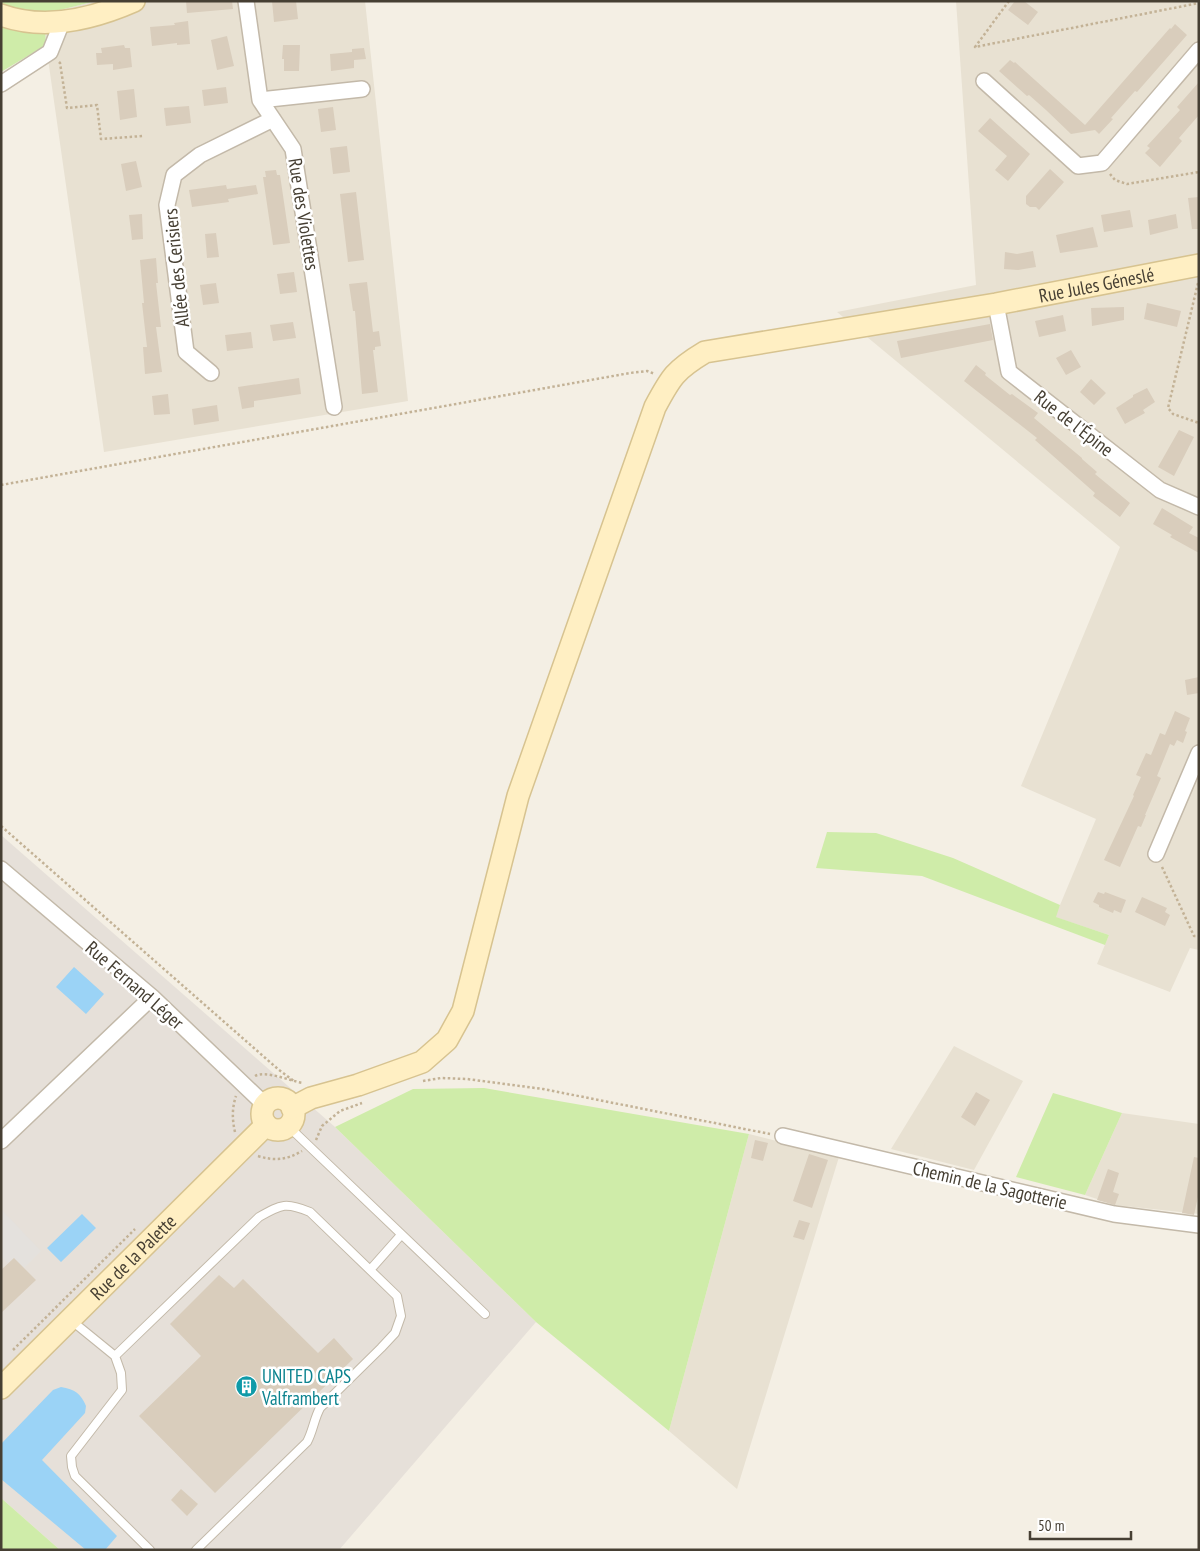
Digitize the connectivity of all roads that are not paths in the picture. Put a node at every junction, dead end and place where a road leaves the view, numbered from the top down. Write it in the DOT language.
graph roads {
  1 [pos="134,1"];
  2 [pos="246,1"];
  3 [pos="1,15"];
  4 [pos="62,22"];
  5 [pos="1199,50"];
  6 [pos="984,81"];
  7 [pos="1,84"];
  8 [pos="362,89"];
  9 [pos="260,100"];
  10 [pos="273,118"];
  11 [pos="1199,266"];
  12 [pos="996,304"];
  13 [pos="212,373"];
  14 [pos="334,407"];
  15 [pos="1199,507"];
  16 [pos="1199,753"];
  17 [pos="1156,854"];
  18 [pos="1,869"];
  19 [pos="152,997"];
  20 [pos="266,1115"];
  21 [pos="290,1117"];
  22 [pos="783,1136"];
  23 [pos="1,1141"];
  24 [pos="1199,1225"];
  25 [pos="402,1235"];
  26 [pos="370,1270"];
  27 [pos="485,1314"];
  28 [pos="70,1320"];
  29 [pos="115,1356"];
  30 [pos="1,1388"];
  31 [pos="150,1550"];
  32 [pos="196,1550"];
  1 -- 4 [label="street"];
  2 -- 9 [label="street, Rue des Violettes"];
  3 -- 4 [label="street"];
  4 -- 7 [label="street"];
  5 -- 6 [label="street"];
  8 -- 9 [label="street"];
  9 -- 10 [label="street, Rue des Violettes"];
  10 -- 13 [label="street, Allée des Cerisiers"];
  10 -- 14 [label="street, Rue des Violettes"];
  11 -- 12 [label="street, Rue Jules Géneslé"];
  12 -- 15 [label="street, Rue de l'Épine"];
  12 -- 21 [label="street, Rue Jules Géneslé"];
  16 -- 17 [label="street"];
  18 -- 19 [label="street, Rue Fernand Léger"];
  19 -- 20 [label="street, Rue Fernand Léger"];
  19 -- 23 [label="street"];
  20 -- 21 [label="street"];
  20 -- 21 [label="street"];
  20 -- 28 [label="street, Rue de la Palette"];
  21 -- 25 [label="lane"];
  22 -- 24 [label="street, Chemin de la Sagotterie"];
  25 -- 26 [label="lane"];
  25 -- 27 [label="lane"];
  26 -- 29 [label="lane"];
  26 -- 32 [label="lane"];
  28 -- 29 [label="lane"];
  28 -- 30 [label="street, Rue de la Palette"];
  29 -- 31 [label="lane"];
}
